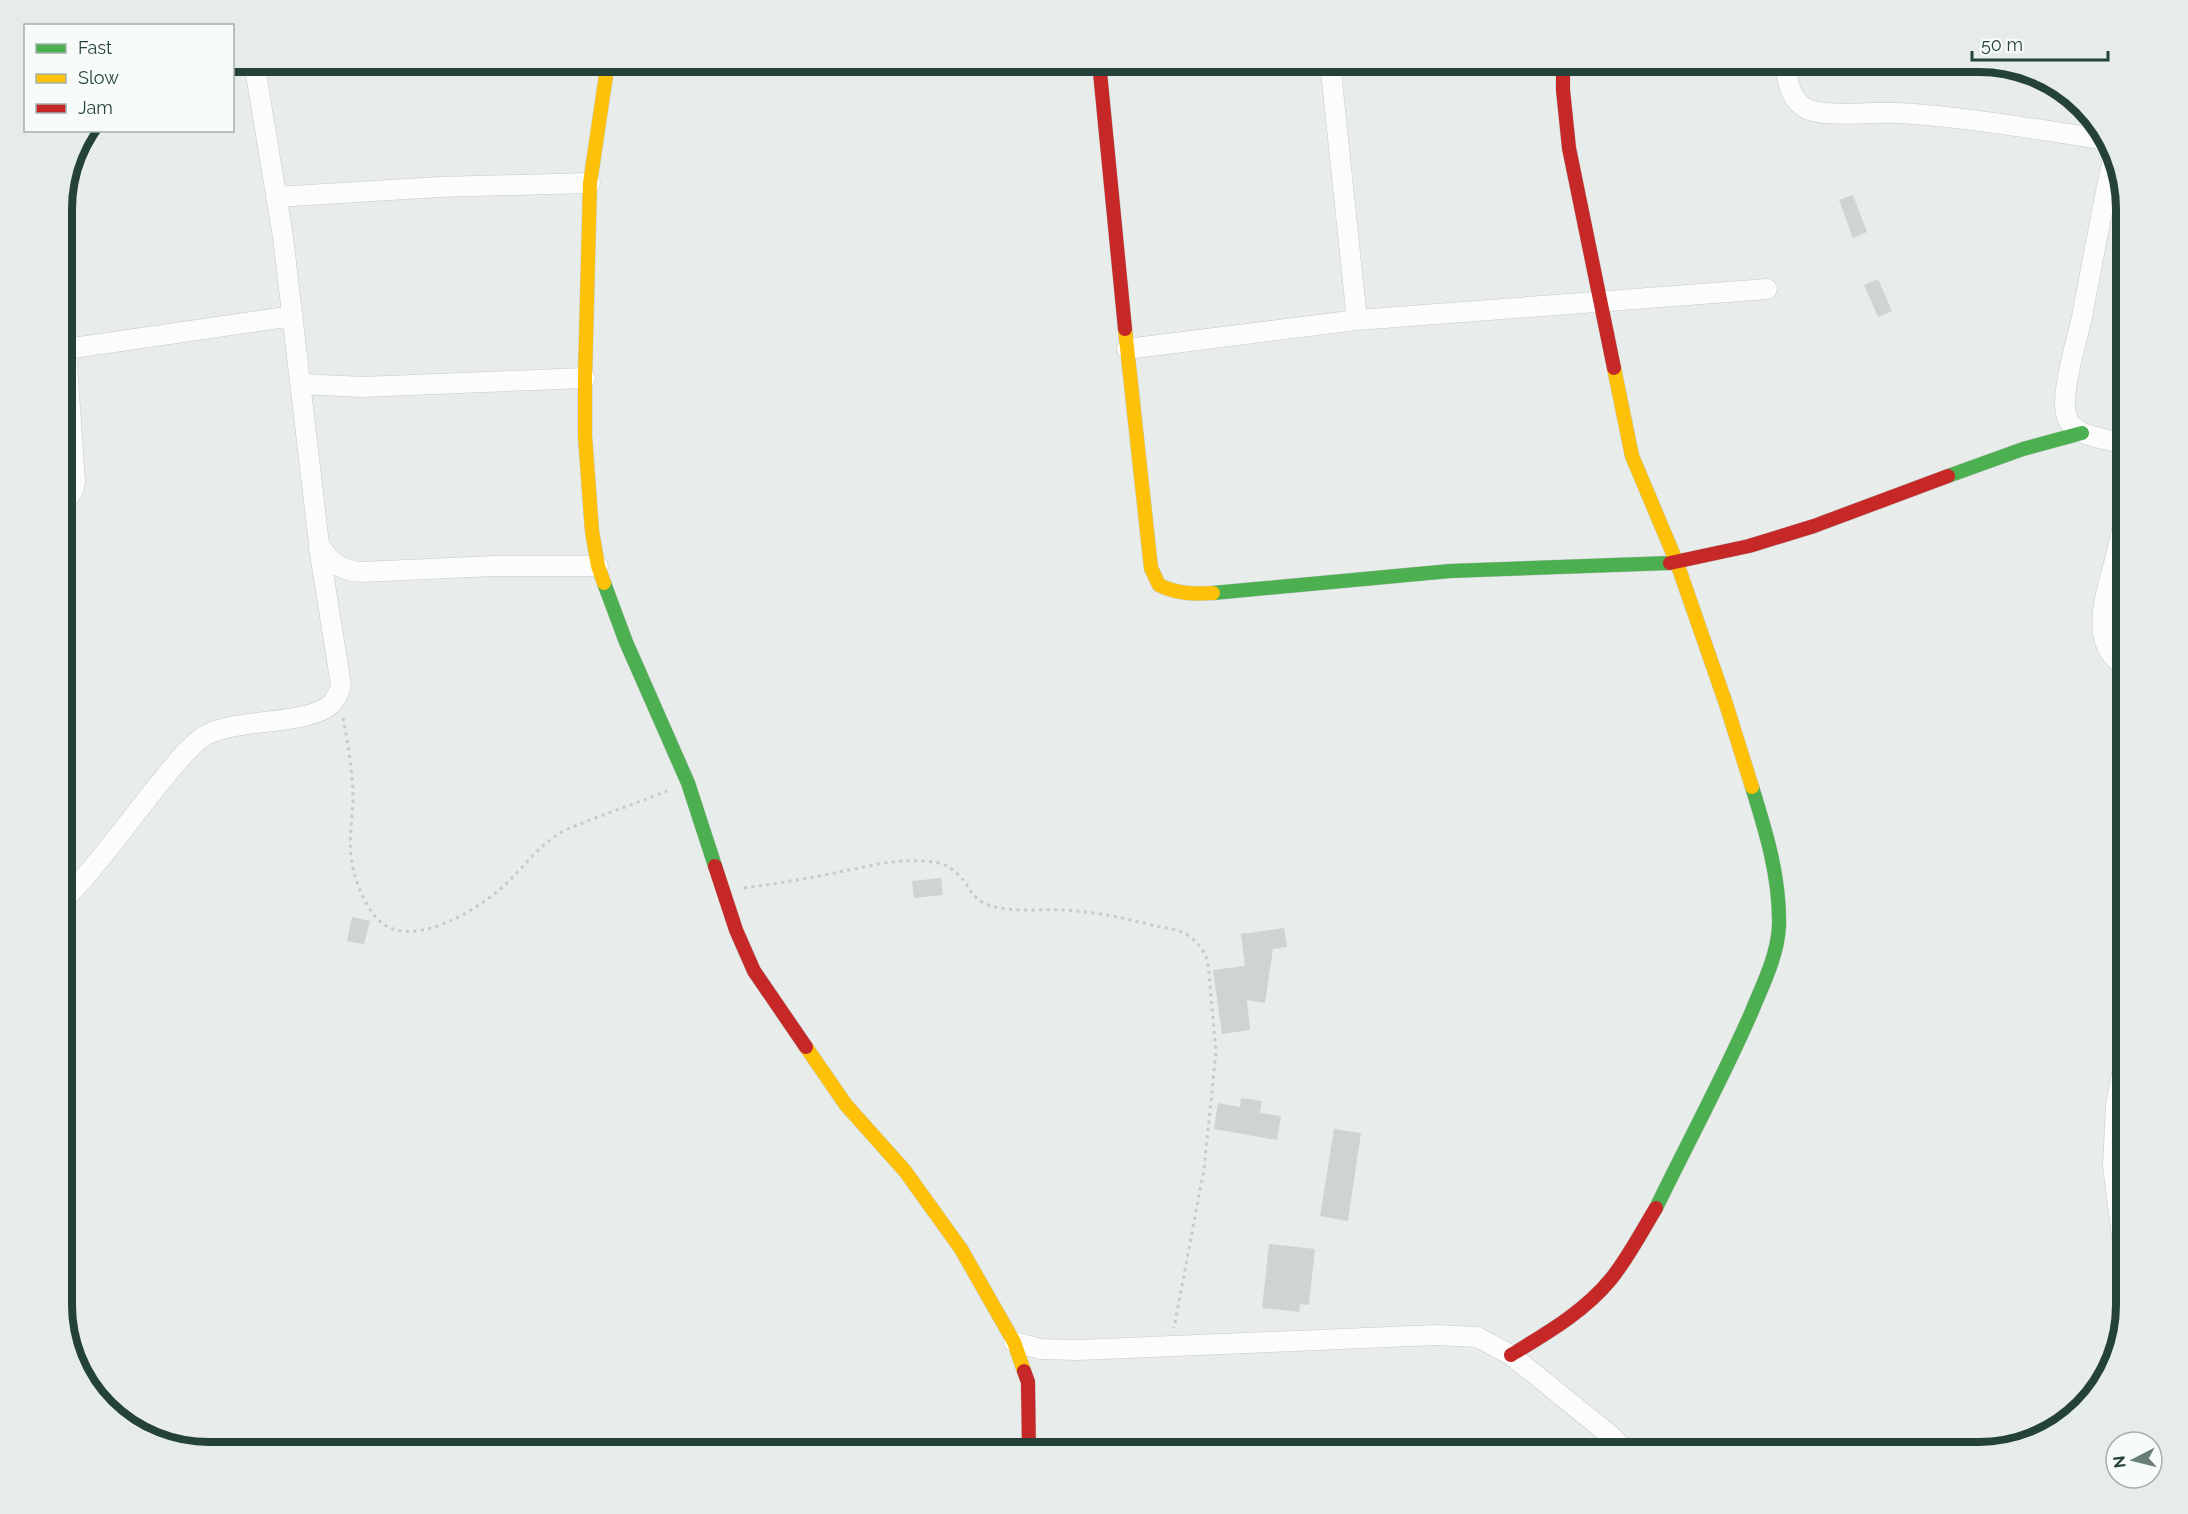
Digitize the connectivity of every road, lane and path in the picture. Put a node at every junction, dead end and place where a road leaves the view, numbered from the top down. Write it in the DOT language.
graph roads {
  1 [pos="256,72"];
  2 [pos="607,72"];
  3 [pos="1100,72"];
  4 [pos="1331,72"];
  5 [pos="1563,72"];
  6 [pos="1786,72"];
  7 [pos="2096,138"];
  8 [pos="2111,171"];
  9 [pos="590,183"];
  10 [pos="276,197"];
  11 [pos="1767,289"];
  12 [pos="1600,300"];
  13 [pos="293,316"];
  14 [pos="1357,320"];
  15 [pos="72,348"];
  16 [pos="1127,349"];
  17 [pos="585,378"];
  18 [pos="301,384"];
  19 [pos="2082,433"];
  20 [pos="72,438"];
  21 [pos="2116,440"];
  22 [pos="72,494"];
  23 [pos="319,544"];
  24 [pos="2116,553"];
  25 [pos="1677,563"];
  26 [pos="598,566"];
  27 [pos="2116,659"];
  28 [pos="338,696"];
  29 [pos="688,783"];
  30 [pos="72,891"];
  31 [pos="723,891"];
  32 [pos="2116,1105"];
  33 [pos="2116,1188"];
  34 [pos="1014,1342"];
  35 [pos="1171,1345"];
  36 [pos="1511,1355"];
  37 [pos="1029,1442"];
  38 [pos="1617,1442"];
  1 -- 10 [label="street"];
  2 -- 9 [label="street"];
  3 -- 16 [label="street"];
  4 -- 14 [label="street"];
  5 -- 12 [label="street"];
  6 -- 7 [label="street"];
  8 -- 19 [label="street"];
  9 -- 10 [label="street"];
  9 -- 17 [label="street"];
  10 -- 13 [label="street"];
  11 -- 12 [label="street"];
  12 -- 14 [label="street"];
  12 -- 25 [label="street"];
  13 -- 15 [label="street"];
  13 -- 18 [label="street"];
  14 -- 16 [label="street"];
  16 -- 25 [label="street"];
  17 -- 18 [label="street"];
  17 -- 26 [label="street"];
  18 -- 23 [label="street"];
  19 -- 21 [label="street"];
  19 -- 25 [label="street"];
  20 -- 22 [label="street"];
  23 -- 26 [label="street"];
  23 -- 28 [label="street"];
  24 -- 27 [label="street"];
  25 -- 36 [label="street"];
  26 -- 29 [label="street"];
  28 -- 29 [label="path"];
  28 -- 30 [label="street"];
  29 -- 31 [label="street"];
  31 -- 34 [label="street"];
  31 -- 35 [label="path"];
  32 -- 33 [label="street"];
  34 -- 35 [label="street"];
  34 -- 37 [label="street"];
  35 -- 36 [label="street"];
  36 -- 38 [label="street"];
}
